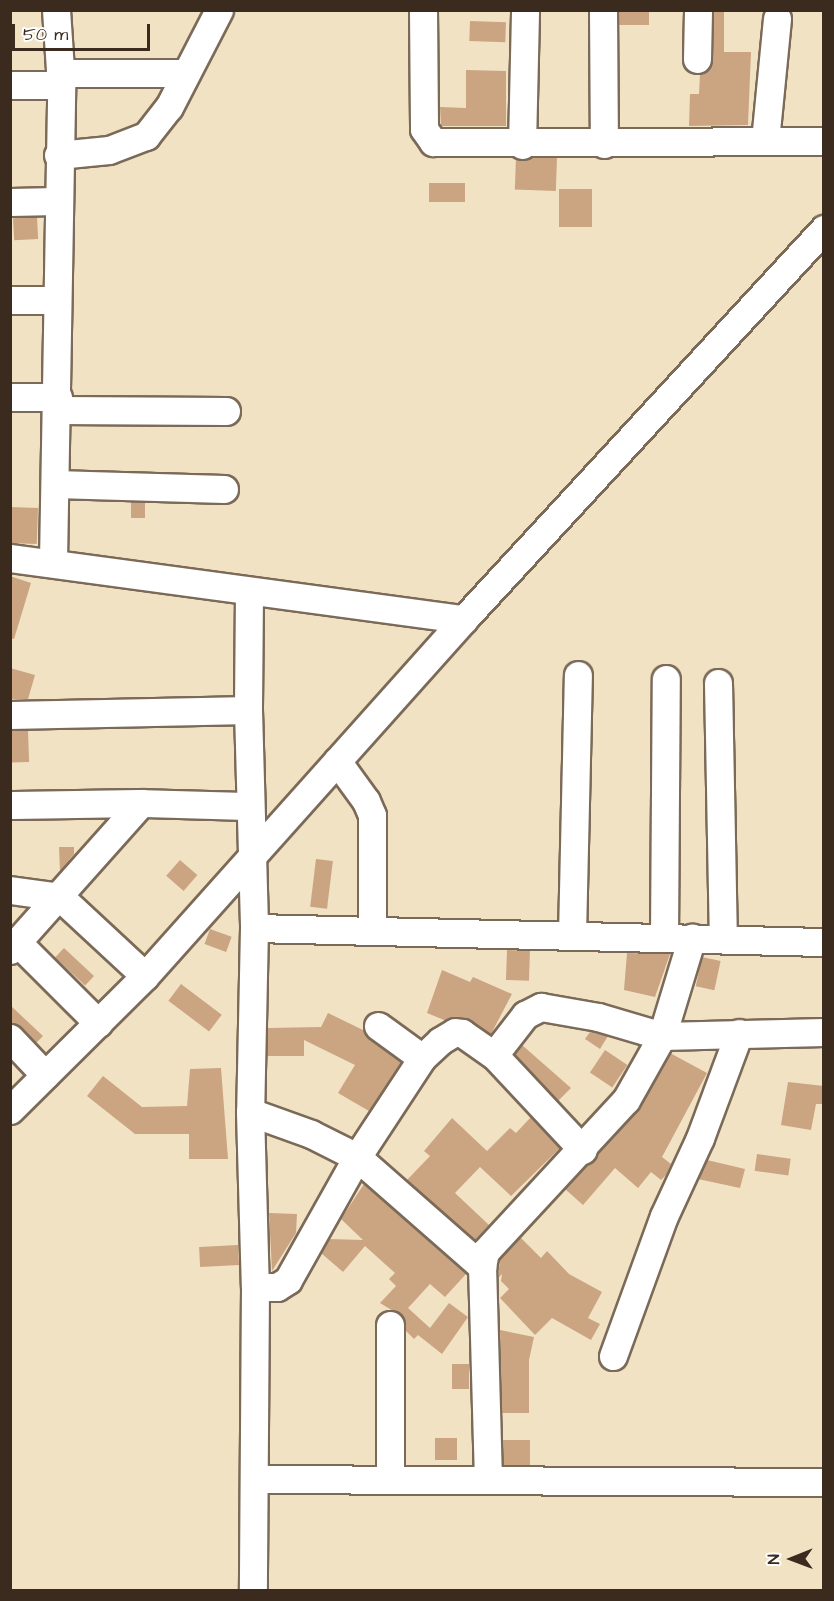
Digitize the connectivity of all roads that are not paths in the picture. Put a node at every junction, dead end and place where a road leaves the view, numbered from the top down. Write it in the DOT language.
graph roads {
  1 [pos="56,10"];
  2 [pos="219,10"];
  3 [pos="423,10"];
  4 [pos="525,10"];
  5 [pos="603,10"];
  6 [pos="698,10"];
  7 [pos="777,19"];
  8 [pos="697,59"];
  9 [pos="186,73"];
  10 [pos="60,79"];
  11 [pos="10,85"];
  12 [pos="765,141"];
  13 [pos="604,144"];
  14 [pos="822,144"];
  15 [pos="522,145"];
  16 [pos="58,155"];
  17 [pos="57,201"];
  18 [pos="10,202"];
  19 [pos="824,229"];
  20 [pos="10,300"];
  21 [pos="57,300"];
  22 [pos="10,397"];
  23 [pos="58,404"];
  24 [pos="226,411"];
  25 [pos="55,484"];
  26 [pos="224,489"];
  27 [pos="10,558"];
  28 [pos="53,561"];
  29 [pos="249,592"];
  30 [pos="464,619"];
  31 [pos="578,675"];
  32 [pos="666,679"];
  33 [pos="718,682"];
  34 [pos="248,710"];
  35 [pos="10,716"];
  36 [pos="337,761"];
  37 [pos="141,803"];
  38 [pos="10,805"];
  39 [pos="250,806"];
  40 [pos="253,855"];
  41 [pos="10,890"];
  42 [pos="60,897"];
  43 [pos="254,928"];
  44 [pos="372,930"];
  45 [pos="572,935"];
  46 [pos="664,936"];
  47 [pos="692,937"];
  48 [pos="723,938"];
  49 [pos="824,942"];
  50 [pos="14,946"];
  51 [pos="145,976"];
  52 [pos="98,1023"];
  53 [pos="378,1026"];
  54 [pos="824,1032"];
  55 [pos="739,1033"];
  56 [pos="663,1036"];
  57 [pos="10,1038"];
  58 [pos="494,1055"];
  59 [pos="422,1058"];
  60 [pos="45,1075"];
  61 [pos="10,1110"];
  62 [pos="250,1112"];
  63 [pos="583,1150"];
  64 [pos="357,1157"];
  65 [pos="482,1268"];
  66 [pos="255,1287"];
  67 [pos="390,1325"];
  68 [pos="614,1356"];
  69 [pos="254,1479"];
  70 [pos="390,1480"];
  71 [pos="488,1480"];
  72 [pos="824,1482"];
  73 [pos="253,1590"];
  1 -- 10 [label="street"];
  2 -- 9 [label="street"];
  3 -- 15 [label="street"];
  4 -- 15 [label="street"];
  5 -- 13 [label="street"];
  6 -- 8 [label="street"];
  7 -- 12 [label="street"];
  9 -- 10 [label="street"];
  9 -- 16 [label="street"];
  10 -- 11 [label="street"];
  10 -- 16 [label="street"];
  12 -- 13 [label="street"];
  12 -- 14 [label="street"];
  13 -- 15 [label="street"];
  16 -- 17 [label="street"];
  17 -- 18 [label="street"];
  17 -- 21 [label="street"];
  19 -- 30 [label="street"];
  20 -- 21 [label="street"];
  21 -- 23 [label="street"];
  22 -- 23 [label="street"];
  23 -- 24 [label="street"];
  23 -- 25 [label="street"];
  25 -- 26 [label="street"];
  25 -- 28 [label="street"];
  27 -- 28 [label="street"];
  28 -- 29 [label="street"];
  29 -- 30 [label="street"];
  29 -- 34 [label="street"];
  30 -- 36 [label="street"];
  31 -- 45 [label="street"];
  32 -- 46 [label="street"];
  33 -- 48 [label="street"];
  34 -- 35 [label="street"];
  34 -- 39 [label="street"];
  36 -- 40 [label="street"];
  36 -- 44 [label="street"];
  37 -- 38 [label="street"];
  37 -- 39 [label="street"];
  37 -- 42 [label="street"];
  39 -- 40 [label="street"];
  40 -- 43 [label="street"];
  40 -- 51 [label="street"];
  41 -- 42 [label="street"];
  42 -- 50 [label="street"];
  42 -- 51 [label="street"];
  43 -- 44 [label="street"];
  43 -- 62 [label="street"];
  44 -- 45 [label="street"];
  45 -- 46 [label="street"];
  46 -- 47 [label="street"];
  47 -- 48 [label="street"];
  47 -- 56 [label="street"];
  48 -- 49 [label="street"];
  50 -- 52 [label="street"];
  51 -- 52 [label="street"];
  52 -- 60 [label="street"];
  53 -- 59 [label="street"];
  54 -- 55 [label="street"];
  55 -- 56 [label="street"];
  55 -- 68 [label="street"];
  56 -- 58 [label="street"];
  56 -- 63 [label="street"];
  57 -- 60 [label="street"];
  58 -- 59 [label="street"];
  58 -- 63 [label="street"];
  59 -- 64 [label="street"];
  60 -- 61 [label="street"];
  62 -- 64 [label="street"];
  62 -- 66 [label="street"];
  63 -- 65 [label="street"];
  64 -- 65 [label="street"];
  64 -- 66 [label="street"];
  65 -- 71 [label="street"];
  66 -- 69 [label="street"];
  67 -- 70 [label="street"];
  69 -- 70 [label="street"];
  69 -- 73 [label="street"];
  70 -- 71 [label="street"];
  71 -- 72 [label="street"];
}
